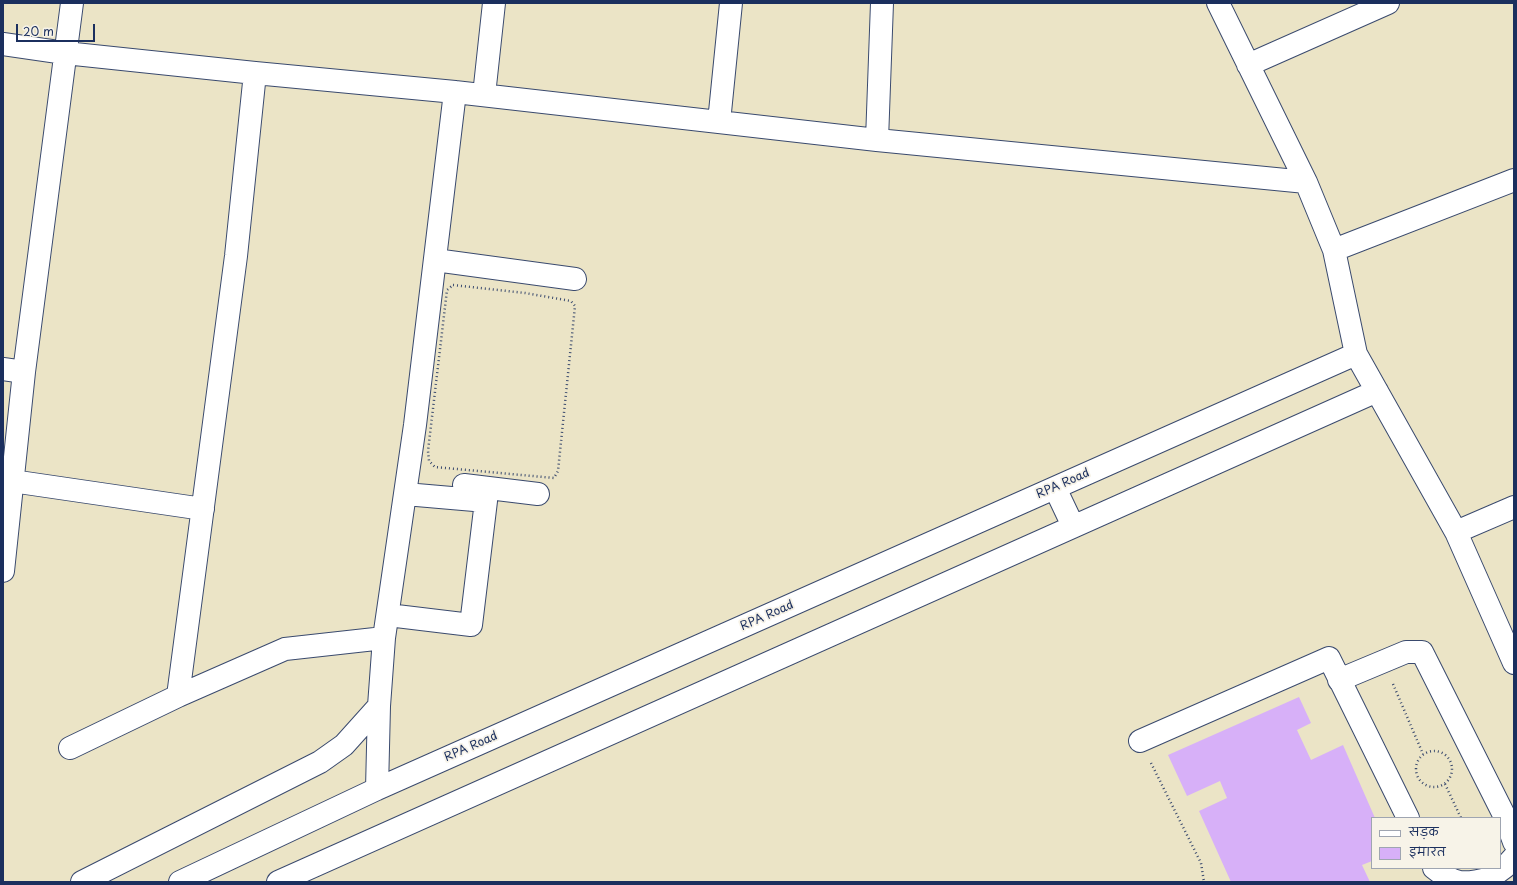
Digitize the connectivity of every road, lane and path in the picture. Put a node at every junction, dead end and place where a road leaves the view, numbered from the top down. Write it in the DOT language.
graph roads {
  1 [pos="72,3"];
  2 [pos="494,3"];
  3 [pos="731,3"];
  4 [pos="882,3"];
  5 [pos="1218,3"];
  6 [pos="1388,3"];
  7 [pos="3,44"];
  8 [pos="65,53"];
  9 [pos="1248,65"];
  10 [pos="255,73"];
  11 [pos="455,92"];
  12 [pos="484,95"];
  13 [pos="719,122"];
  14 [pos="877,140"];
  15 [pos="1514,180"];
  16 [pos="1306,182"];
  17 [pos="1334,250"];
  18 [pos="435,260"];
  19 [pos="575,279"];
  20 [pos="447,290"];
  21 [pos="1356,354"];
  22 [pos="3,369"];
  23 [pos="24,372"];
  24 [pos="1377,390"];
  25 [pos="12,481"];
  26 [pos="406,486"];
  27 [pos="1055,488"];
  28 [pos="538,494"];
  29 [pos="486,495"];
  30 [pos="1514,507"];
  31 [pos="203,509"];
  32 [pos="1073,526"];
  33 [pos="1456,532"];
  34 [pos="3,572"];
  35 [pos="388,615"];
  36 [pos="384,638"];
  37 [pos="1382,662"];
  38 [pos="1514,663"];
  39 [pos="1339,680"];
  40 [pos="178,696"];
  41 [pos="379,706"];
  42 [pos="1140,741"];
  43 [pos="70,748"];
  44 [pos="1423,754"];
  45 [pos="1445,784"];
  46 [pos="377,789"];
  47 [pos="1408,817"];
  48 [pos="1461,817"];
  49 [pos="1514,842"];
  50 [pos="1514,857"];
  51 [pos="1435,869"];
  52 [pos="1491,880"];
  53 [pos="82,882"];
  54 [pos="180,882"];
  55 [pos="278,882"];
  56 [pos="1204,882"];
  1 -- 8 [label="street"];
  2 -- 12 [label="street"];
  3 -- 13 [label="street"];
  4 -- 14 [label="street"];
  5 -- 9 [label="street"];
  6 -- 9 [label="street"];
  7 -- 8 [label="street"];
  8 -- 10 [label="street"];
  8 -- 23 [label="street"];
  9 -- 16 [label="street"];
  10 -- 11 [label="street"];
  10 -- 31 [label="street"];
  11 -- 12 [label="street"];
  11 -- 18 [label="street"];
  12 -- 13 [label="street"];
  13 -- 14 [label="street"];
  14 -- 16 [label="street"];
  15 -- 17 [label="street"];
  16 -- 17 [label="street"];
  17 -- 21 [label="street"];
  18 -- 19 [label="street"];
  18 -- 26 [label="street"];
  20 -- 20 [label="path"];
  21 -- 24 [label="street"];
  21 -- 27 [label="street, RPA Road"];
  22 -- 23 [label="street"];
  23 -- 25 [label="street"];
  24 -- 32 [label="street"];
  24 -- 33 [label="street"];
  25 -- 31 [label="street"];
  25 -- 34 [label="street"];
  26 -- 29 [label="street"];
  26 -- 35 [label="street"];
  27 -- 32 [label="street"];
  27 -- 46 [label="street, RPA Road"];
  28 -- 29 [label="street"];
  29 -- 35 [label="street"];
  30 -- 33 [label="street"];
  31 -- 40 [label="street"];
  32 -- 55 [label="street"];
  33 -- 38 [label="street"];
  35 -- 36 [label="street"];
  36 -- 40 [label="street"];
  36 -- 41 [label="street"];
  37 -- 39 [label="street"];
  37 -- 44 [label="path"];
  37 -- 49 [label="street"];
  39 -- 42 [label="street"];
  39 -- 47 [label="street"];
  40 -- 43 [label="street"];
  41 -- 46 [label="street"];
  41 -- 53 [label="street"];
  42 -- 56 [label="path"];
  44 -- 45 [label="path"];
  44 -- 45 [label="path"];
  45 -- 48 [label="path"];
  46 -- 54 [label="street, RPA Road"];
  50 -- 52 [label="street"];
  51 -- 52 [label="street"];
}
